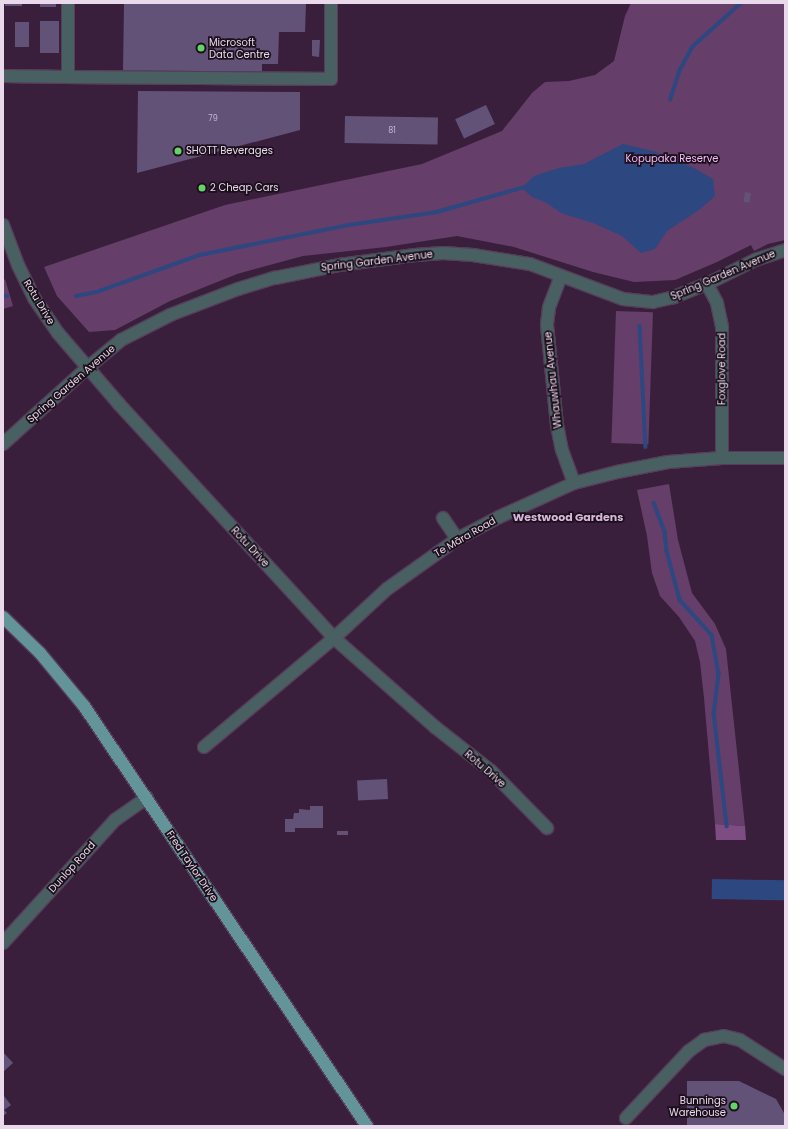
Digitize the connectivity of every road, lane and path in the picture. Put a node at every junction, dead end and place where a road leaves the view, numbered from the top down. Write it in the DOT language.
graph roads {
  1 [pos="68,3"];
  2 [pos="332,3"];
  3 [pos="3,76"];
  4 [pos="68,77"];
  5 [pos="3,225"];
  6 [pos="6,245"];
  7 [pos="785,250"];
  8 [pos="561,276"];
  9 [pos="707,284"];
  10 [pos="87,368"];
  11 [pos="3,444"];
  12 [pos="722,458"];
  13 [pos="785,458"];
  14 [pos="574,483"];
  15 [pos="443,518"];
  16 [pos="457,539"];
  17 [pos="3,617"];
  18 [pos="334,638"];
  19 [pos="204,747"];
  20 [pos="147,798"];
  21 [pos="547,828"];
  22 [pos="3,943"];
  23 [pos="785,1069"];
  24 [pos="626,1118"];
  25 [pos="366,1126"];
  1 -- 4 [label="street"];
  2 -- 4 [label="street"];
  3 -- 4 [label="street"];
  5 -- 6 [label="street, Rotu Drive"];
  6 -- 10 [label="street, Rotu Drive"];
  7 -- 9 [label="street, Spring Garden Avenue"];
  8 -- 9 [label="street, Spring Garden Avenue"];
  8 -- 10 [label="street, Spring Garden Avenue"];
  8 -- 14 [label="street, Whauwhau Avenue"];
  9 -- 12 [label="street, Foxglove Road"];
  10 -- 11 [label="street, Spring Garden Avenue"];
  10 -- 18 [label="street, Rotu Drive"];
  12 -- 13 [label="street, Te Māra Road"];
  12 -- 14 [label="street, Te Māra Road"];
  14 -- 16 [label="street, Te Māra Road"];
  15 -- 16 [label="street"];
  16 -- 18 [label="street, Te Māra Road"];
  17 -- 20 [label="main road, Fred Taylor Drive"];
  18 -- 19 [label="street, Te Māra Road"];
  18 -- 21 [label="street, Rotu Drive"];
  20 -- 22 [label="street, Dunlop Road"];
  20 -- 25 [label="main road, Fred Taylor Drive"];
  23 -- 24 [label="street"];
}
